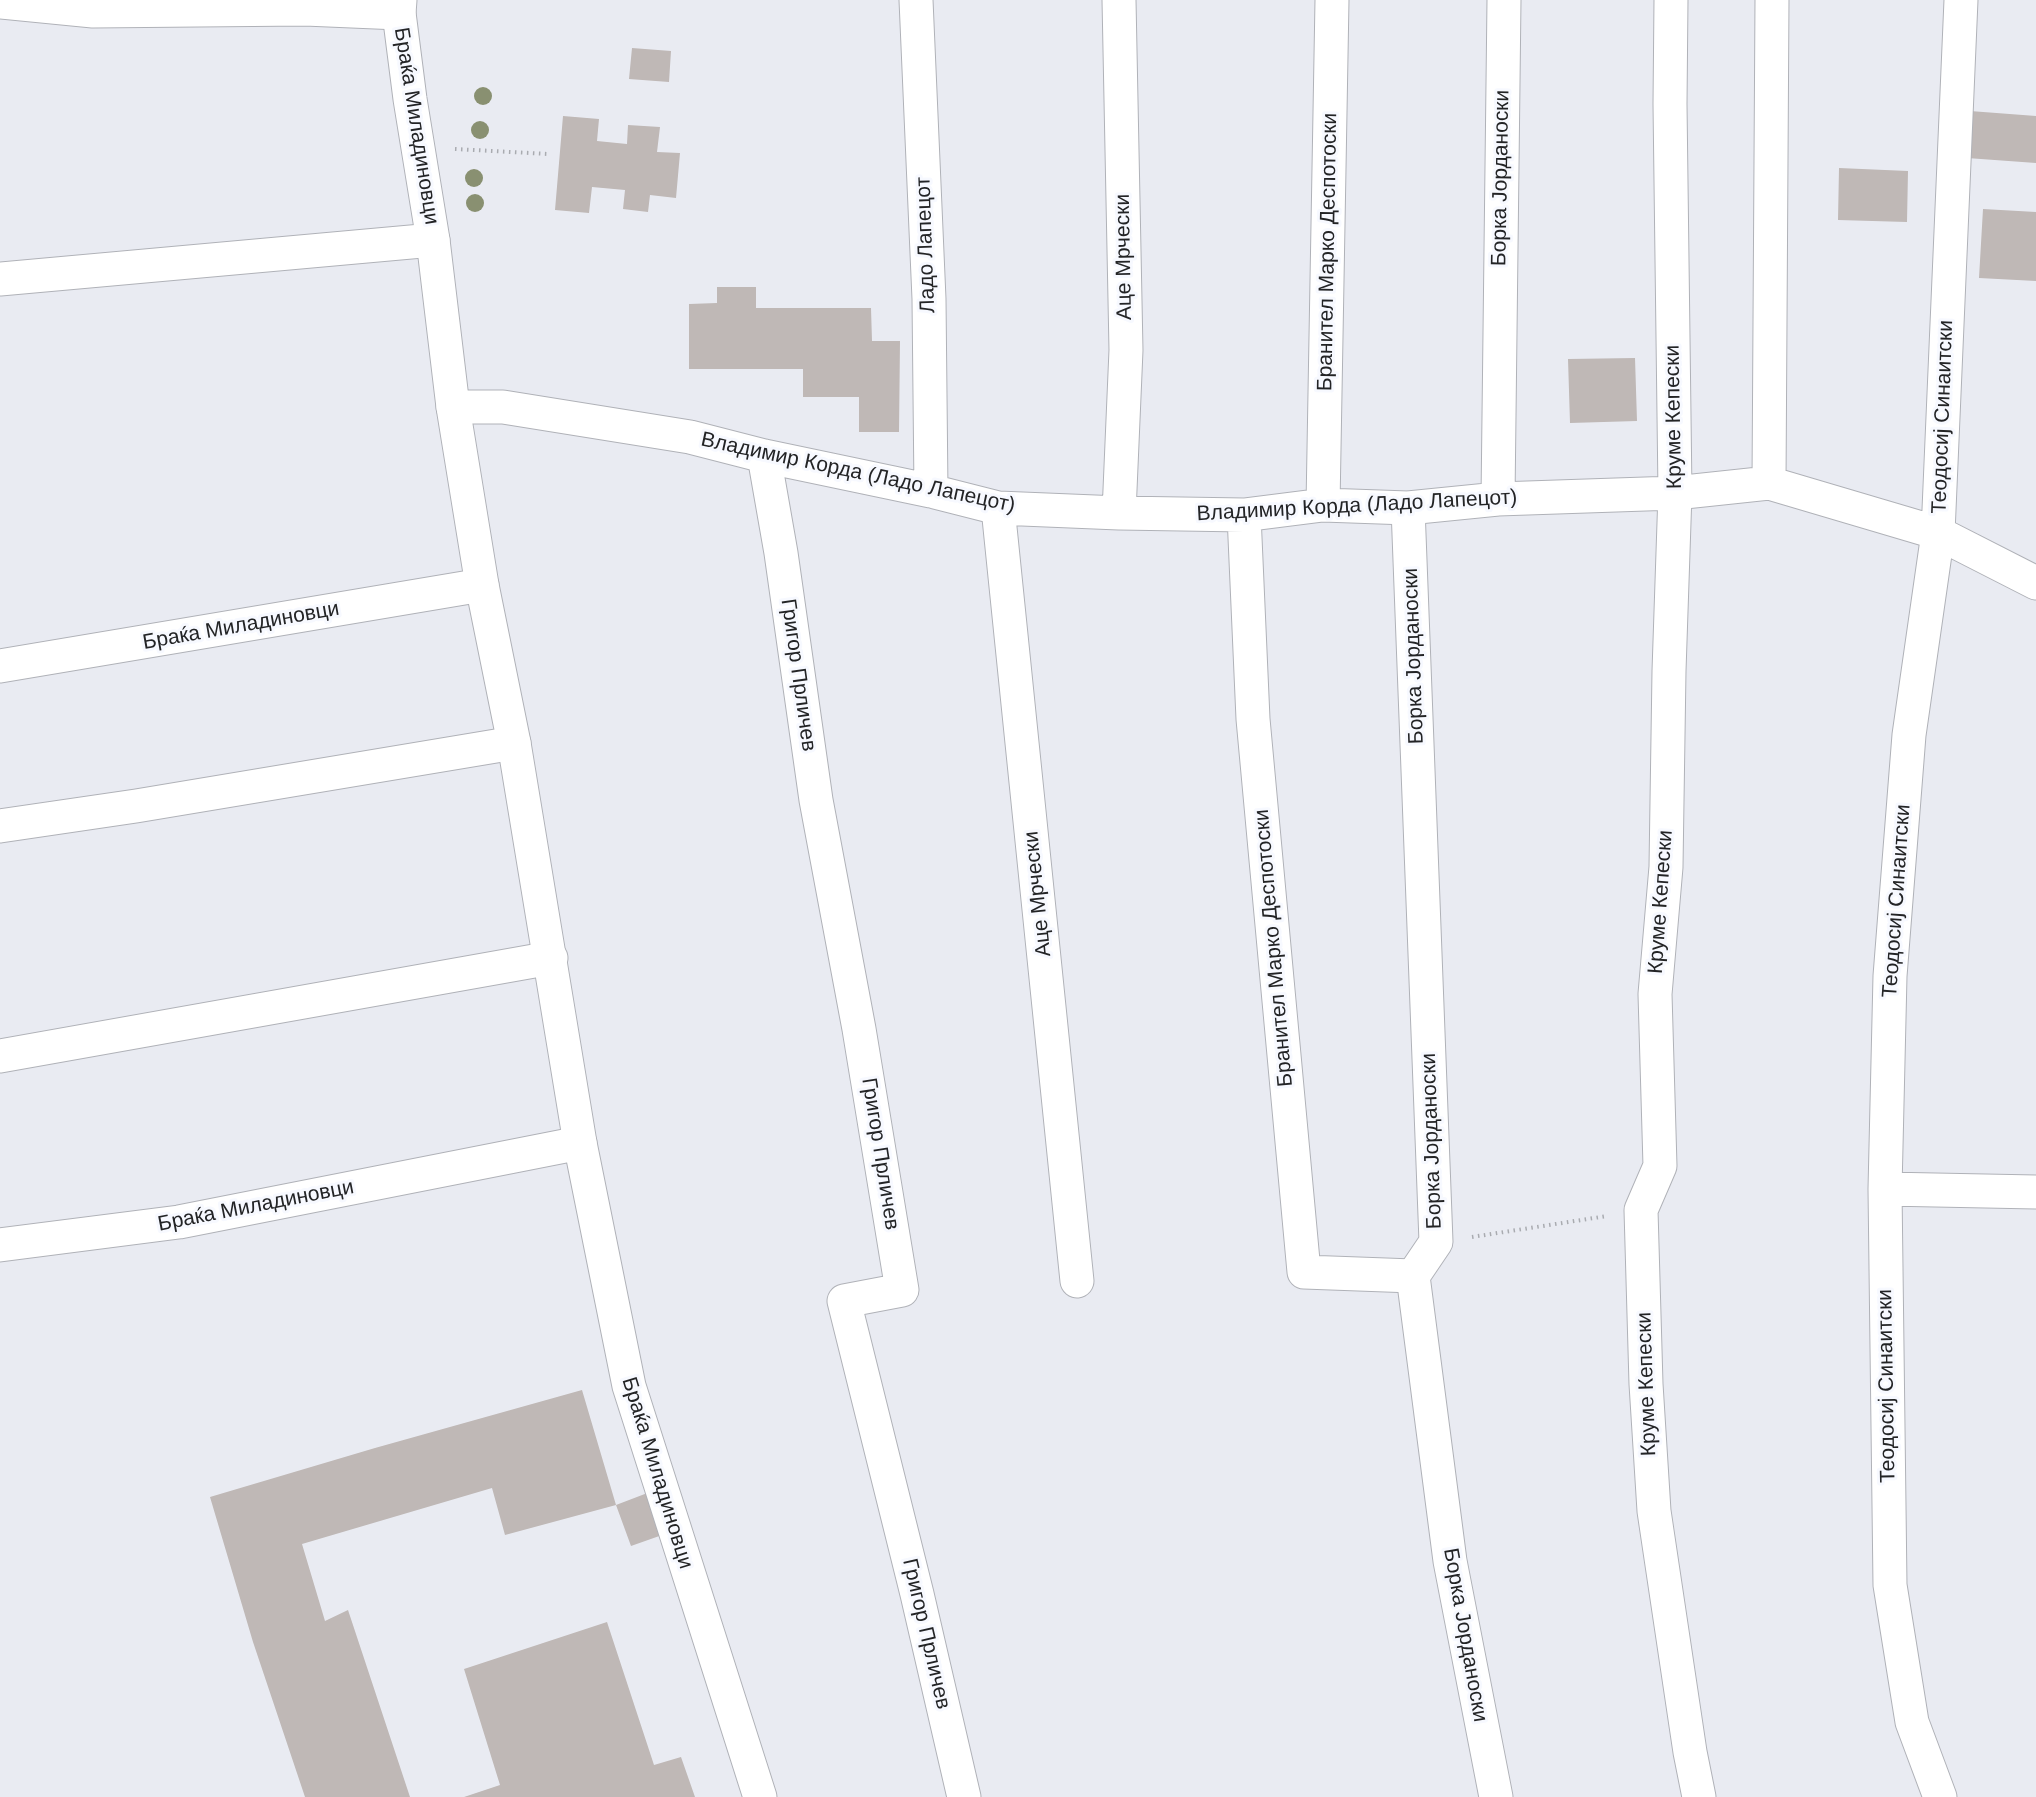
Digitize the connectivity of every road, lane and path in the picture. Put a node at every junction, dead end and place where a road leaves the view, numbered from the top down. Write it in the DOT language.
graph roads {
  1 [pos="916,0"];
  2 [pos="1119,0"];
  3 [pos="1332,0"];
  4 [pos="1504,0"];
  5 [pos="1671,0"];
  6 [pos="1772,0"];
  7 [pos="1961,0"];
  8 [pos="0,2"];
  9 [pos="400,6"];
  10 [pos="418,147"];
  11 [pos="548,154"];
  12 [pos="433,240"];
  13 [pos="0,279"];
  14 [pos="453,407"];
  15 [pos="764,456"];
  16 [pos="1769,483"];
  17 [pos="931,490"];
  18 [pos="1675,493"];
  19 [pos="1498,499"];
  20 [pos="1323,505"];
  21 [pos="998,508"];
  22 [pos="1408,508"];
  23 [pos="1119,513"];
  24 [pos="1244,515"];
  25 [pos="1938,533"];
  26 [pos="2036,583"];
  27 [pos="482,585"];
  28 [pos="0,666"];
  29 [pos="514,743"];
  30 [pos="0,826"];
  31 [pos="551,958"];
  32 [pos="0,1056"];
  33 [pos="580,1143"];
  34 [pos="1885,1189"];
  35 [pos="2036,1192"];
  36 [pos="1641,1210"];
  37 [pos="1436,1242"];
  38 [pos="0,1245"];
  39 [pos="1413,1276"];
  40 [pos="1077,1281"];
  41 [pos="760,1797"];
  42 [pos="964,1797"];
  43 [pos="1496,1797"];
  44 [pos="1699,1797"];
  45 [pos="1940,1797"];
  1 -- 17 [label="street, Ладо Лапецот"];
  2 -- 23 [label="street, Аце Мрчески"];
  3 -- 20 [label="street, Бранител Марко Деспотоски"];
  4 -- 19 [label="street, Борка Јорданоски"];
  5 -- 18 [label="street, Круме Кепески"];
  6 -- 16 [label="street"];
  7 -- 25 [label="street, Теодосиј Синаитски"];
  8 -- 9 [label="street, Браќа Миладиновци"];
  9 -- 10 [label="street, Браќа Миладиновци"];
  10 -- 11 [label="path"];
  10 -- 12 [label="street, Браќа Миладиновци"];
  12 -- 13 [label="street, Браќа Миладиновци"];
  12 -- 14 [label="street, Браќа Миладиновци"];
  14 -- 15 [label="street, Владимир Корда (Ладо Лапецот)"];
  14 -- 27 [label="street, Браќа Миладиновци"];
  15 -- 17 [label="street, Владимир Корда (Ладо Лапецот)"];
  15 -- 42 [label="street, Григор Прличев"];
  16 -- 18 [label="street, Владимир Корда (Ладо Лапецот)"];
  16 -- 25 [label="street, Владимир Корда (Ладо Лапецот)"];
  17 -- 21 [label="street, Владимир Корда (Ладо Лапецот)"];
  18 -- 19 [label="street, Владимир Корда (Ладо Лапецот)"];
  18 -- 36 [label="street, Круме Кепески"];
  19 -- 22 [label="street, Владимир Корда (Ладо Лапецот)"];
  20 -- 22 [label="street, Владимир Корда (Ладо Лапецот)"];
  20 -- 24 [label="street, Владимир Корда (Ладо Лапецот)"];
  21 -- 23 [label="street, Владимир Корда (Ладо Лапецот)"];
  21 -- 40 [label="street, Аце Мрчески"];
  22 -- 37 [label="street, Борка Јорданоски"];
  23 -- 24 [label="street, Владимир Корда (Ладо Лапецот)"];
  24 -- 39 [label="street, Бранител Марко Деспотоски"];
  25 -- 26 [label="street, Владимир Корда (Ладо Лапецот)"];
  25 -- 34 [label="street, Теодосиј Синаитски"];
  27 -- 28 [label="street, Браќа Миладиновци"];
  27 -- 29 [label="street, Браќа Миладиновци"];
  29 -- 30 [label="street"];
  29 -- 31 [label="street, Браќа Миладиновци"];
  31 -- 32 [label="street"];
  31 -- 33 [label="street, Браќа Миладиновци"];
  33 -- 38 [label="street, Браќа Миладиновци"];
  33 -- 41 [label="street, Браќа Миладиновци"];
  34 -- 35 [label="street"];
  34 -- 45 [label="street, Теодосиј Синаитски"];
  36 -- 37 [label="path"];
  36 -- 44 [label="street, Круме Кепески"];
  37 -- 39 [label="street, Борка Јорданоски"];
  39 -- 43 [label="street, Борка Јорданоски"];
}
